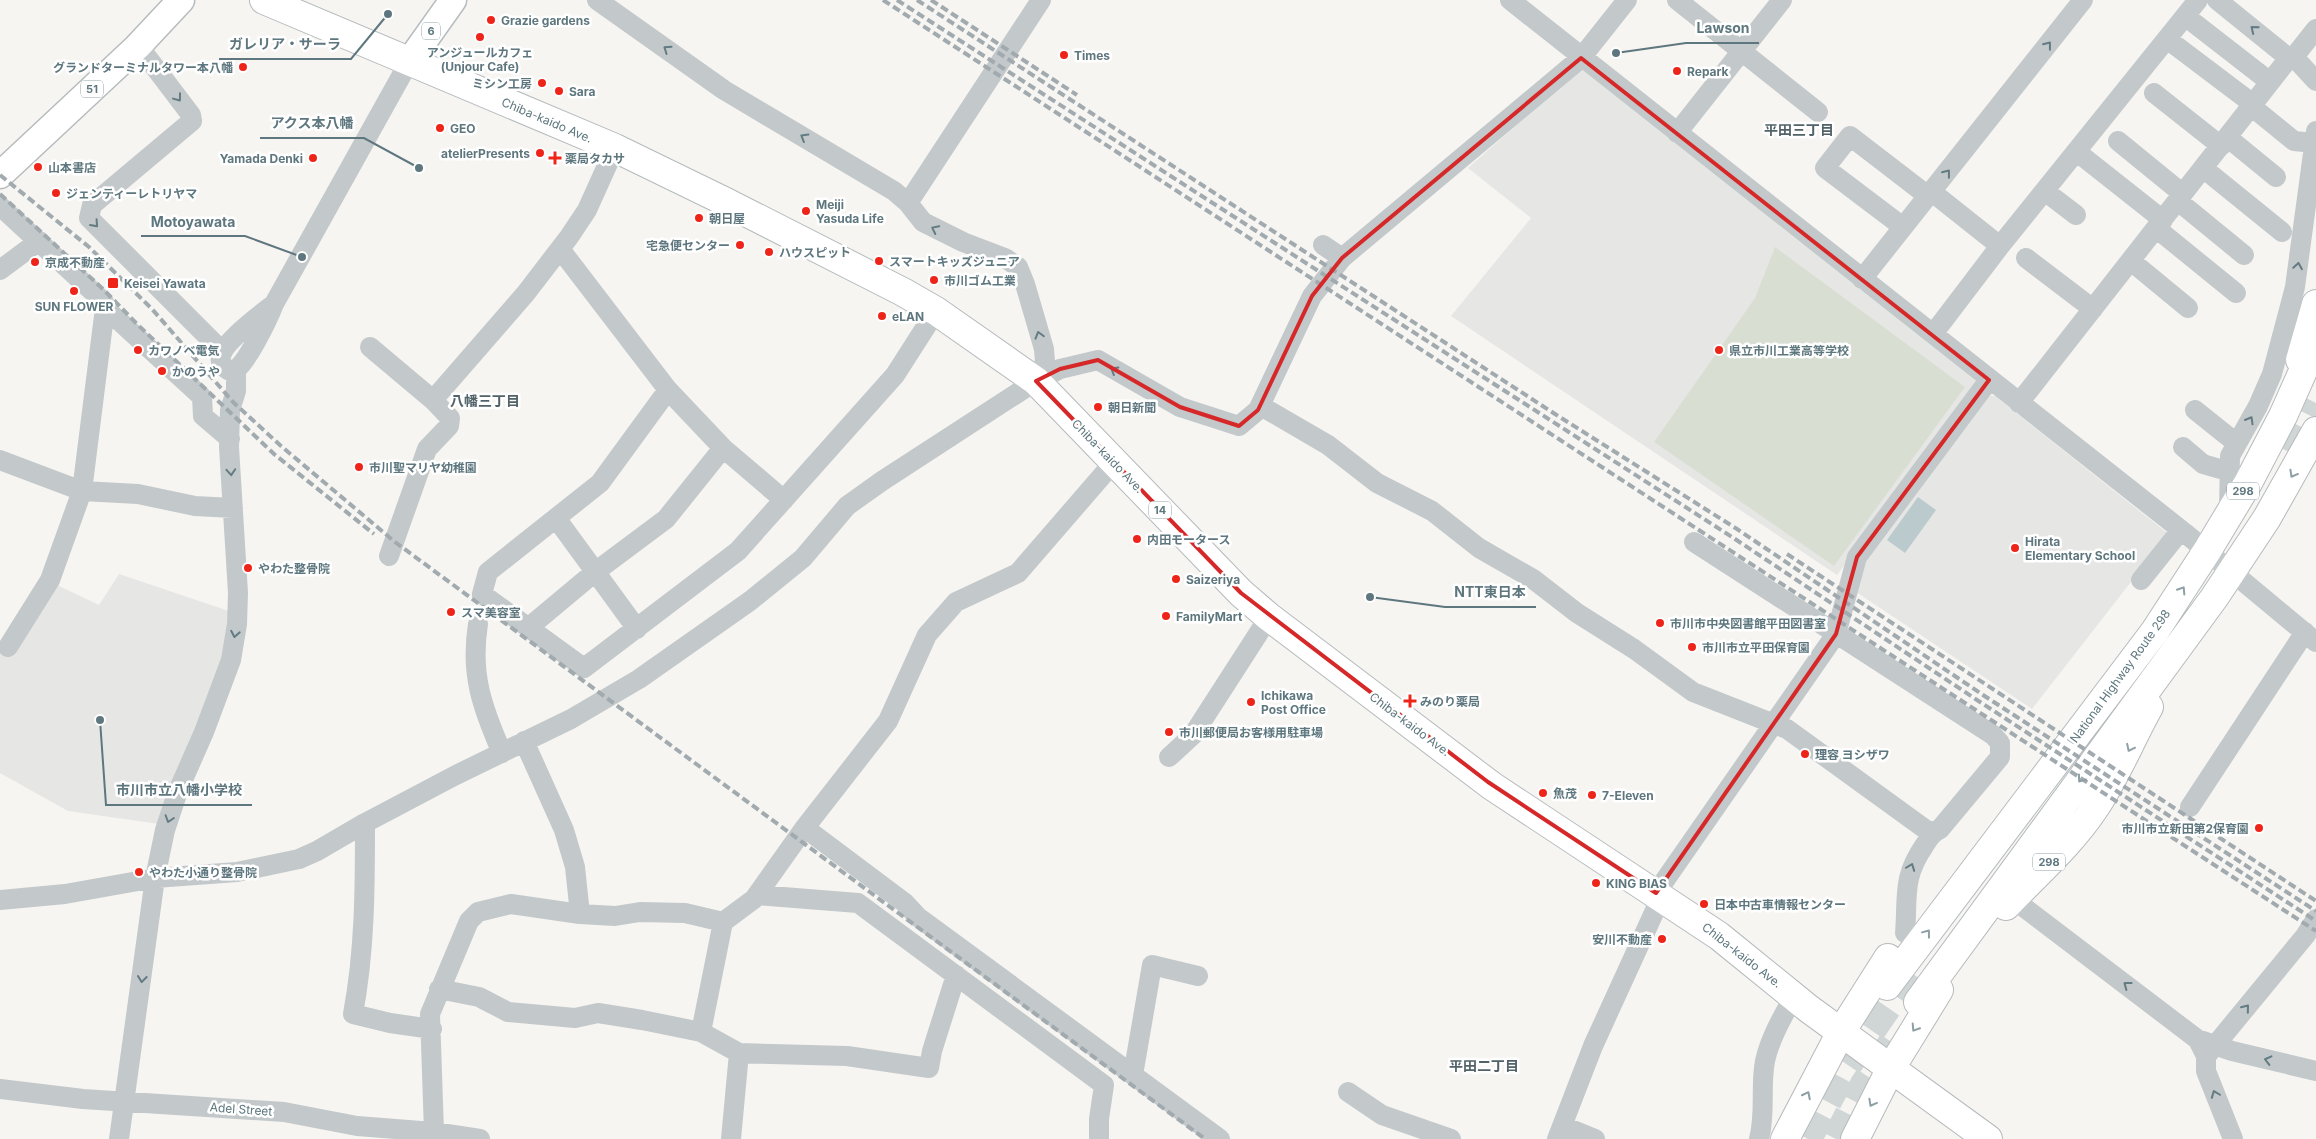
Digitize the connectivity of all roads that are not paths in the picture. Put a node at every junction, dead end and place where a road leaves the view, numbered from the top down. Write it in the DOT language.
graph roads {
  1 [pos="181,0"];
  2 [pos="264,0"];
  3 [pos="453,0"];
  4 [pos="1041,0"];
  5 [pos="1510,0"];
  6 [pos="1627,0"];
  7 [pos="1678,0"];
  8 [pos="1782,0"];
  9 [pos="2083,0"];
  10 [pos="2198,0"];
  11 [pos="2217,0"];
  12 [pos="606,3"];
  13 [pos="2185,16"];
  14 [pos="2316,29"];
  15 [pos="2167,39"];
  16 [pos="138,45"];
  17 [pos="1743,50"];
  18 [pos="1581,58"];
  19 [pos="2292,58"];
  20 [pos="409,62"];
  21 [pos="2316,81"];
  22 [pos="2270,82"];
  23 [pos="2154,93"];
  24 [pos="2252,105"];
  25 [pos="1818,112"];
  26 [pos="1677,133"];
  27 [pos="2315,137"];
  28 [pos="2118,142"];
  29 [pos="2224,142"];
  30 [pos="615,148"];
  31 [pos="2077,152"];
  32 [pos="2204,168"];
  33 [pos="3,169"];
  34 [pos="2276,177"];
  35 [pos="2046,192"];
  36 [pos="1930,194"];
  37 [pos="2181,197"];
  38 [pos="908,203"];
  39 [pos="0,206"];
  40 [pos="2076,215"];
  41 [pos="2160,224"];
  42 [pos="1903,227"];
  43 [pos="2282,232"];
  44 [pos="39,241"];
  45 [pos="1323,245"];
  46 [pos="2000,246"];
  47 [pos="560,249"];
  48 [pos="2244,255"];
  49 [pos="1342,258"];
  50 [pos="2026,258"];
  51 [pos="2131,261"];
  52 [pos="0,270"];
  53 [pos="1862,278"];
  54 [pos="2236,293"];
  55 [pos="274,304"];
  56 [pos="2316,304"];
  57 [pos="104,308"];
  58 [pos="2188,308"];
  59 [pos="2093,309"];
  60 [pos="936,311"];
  61 [pos="1933,334"];
  62 [pos="2316,342"];
  63 [pos="370,347"];
  64 [pos="222,351"];
  65 [pos="236,372"];
  66 [pos="1989,380"];
  67 [pos="1036,381"];
  68 [pos="668,390"];
  69 [pos="433,400"];
  70 [pos="2019,403"];
  71 [pos="1260,406"];
  72 [pos="2195,410"];
  73 [pos="2283,416"];
  74 [pos="2315,436"];
  75 [pos="2230,438"];
  76 [pos="230,439"];
  77 [pos="2183,447"];
  78 [pos="723,448"];
  79 [pos="0,460"];
  80 [pos="1114,462"];
  81 [pos="2220,469"];
  82 [pos="82,491"];
  83 [pos="784,500"];
  84 [pos="233,508"];
  85 [pos="2229,516"];
  86 [pos="556,518"];
  87 [pos="2181,530"];
  88 [pos="1694,542"];
  89 [pos="2207,551"];
  90 [pos="389,556"];
  91 [pos="2232,571"];
  92 [pos="595,572"];
  93 [pos="2141,580"];
  94 [pos="1269,617"];
  95 [pos="478,624"];
  96 [pos="528,628"];
  97 [pos="637,629"];
  98 [pos="2155,631"];
  99 [pos="1836,634"];
  100 [pos="2311,637"];
  101 [pos="2183,641"];
  102 [pos="8,647"];
  103 [pos="1773,722"];
  104 [pos="524,741"];
  105 [pos="502,753"];
  106 [pos="1169,757"];
  107 [pos="2190,808"];
  108 [pos="365,823"];
  109 [pos="805,828"];
  110 [pos="1933,832"];
  111 [pos="155,878"];
  112 [pos="1656,893"];
  113 [pos="757,895"];
  114 [pos="2012,899"];
  115 [pos="0,900"];
  116 [pos="580,914"];
  117 [pos="2316,919"];
  118 [pos="723,922"];
  119 [pos="1904,933"];
  120 [pos="956,975"];
  121 [pos="1198,976"];
  122 [pos="1887,986"];
  123 [pos="439,989"];
  124 [pos="1794,996"];
  125 [pos="1918,1002"];
  126 [pos="432,1029"];
  127 [pos="701,1032"];
  128 [pos="1841,1032"];
  129 [pos="2206,1047"];
  130 [pos="739,1052"];
  131 [pos="1891,1068"];
  132 [pos="2316,1071"];
  133 [pos="1133,1075"];
  134 [pos="0,1089"];
  135 [pos="1348,1092"];
  136 [pos="124,1102"];
  137 [pos="434,1132"];
  138 [pos="1560,1132"];
  139 [pos="119,1139"];
  140 [pos="480,1139"];
  141 [pos="731,1139"];
  142 [pos="1099,1139"];
  143 [pos="1220,1139"];
  144 [pos="1451,1139"];
  145 [pos="1595,1139"];
  146 [pos="1768,1139"];
  147 [pos="1855,1139"];
  148 [pos="1988,1139"];
  149 [pos="2233,1139"];
  1 -- 16 [label="main road, 51"];
  2 -- 20 [label="highway, Chiba-kaido Ave. / 14"];
  3 -- 20 [label="main road, 6"];
  4 -- 38 [label="street"];
  5 -- 18 [label="street"];
  6 -- 18 [label="street"];
  7 -- 17 [label="street"];
  8 -- 17 [label="street"];
  36 -- 9 [label="street, one-way"];
  10 -- 13 [label="street"];
  19 -- 11 [label="street, one-way"];
  38 -- 12 [label="street, one-way"];
  13 -- 15 [label="street"];
  13 -- 22 [label="street"];
  14 -- 19 [label="street"];
  15 -- 24 [label="street"];
  15 -- 31 [label="street"];
  16 -- 33 [label="main road, 51"];
  16 -- 64 [label="street, one-way"];
  17 -- 25 [label="street"];
  17 -- 26 [label="street"];
  18 -- 26 [label="street"];
  18 -- 49 [label="street"];
  19 -- 21 [label="street"];
  19 -- 22 [label="street"];
  20 -- 30 [label="highway, Chiba-kaido Ave. / 14"];
  20 -- 55 [label="street"];
  22 -- 24 [label="street"];
  23 -- 29 [label="street"];
  24 -- 27 [label="street"];
  24 -- 29 [label="street"];
  26 -- 53 [label="street"];
  85 -- 27 [label="street, one-way"];
  28 -- 37 [label="street"];
  29 -- 32 [label="street"];
  29 -- 34 [label="street"];
  30 -- 47 [label="street"];
  30 -- 60 [label="highway, Chiba-kaido Ave. / 14"];
  31 -- 35 [label="street"];
  31 -- 41 [label="street"];
  32 -- 37 [label="street"];
  32 -- 43 [label="street"];
  35 -- 40 [label="street"];
  35 -- 46 [label="street"];
  36 -- 42 [label="street"];
  36 -- 42 [label="street"];
  36 -- 46 [label="street"];
  37 -- 41 [label="street"];
  37 -- 48 [label="street"];
  67 -- 38 [label="street, one-way"];
  39 -- 44 [label="street"];
  41 -- 51 [label="street"];
  41 -- 54 [label="street"];
  42 -- 53 [label="street"];
  44 -- 52 [label="street"];
  44 -- 57 [label="street"];
  45 -- 49 [label="street"];
  46 -- 61 [label="street"];
  47 -- 68 [label="street"];
  47 -- 69 [label="street"];
  49 -- 71 [label="street"];
  50 -- 59 [label="street"];
  51 -- 58 [label="street"];
  51 -- 59 [label="street"];
  53 -- 61 [label="street"];
  55 -- 64 [label="street"];
  55 -- 65 [label="street"];
  56 -- 73 [label="highway"];
  57 -- 76 [label="street"];
  57 -- 82 [label="street"];
  59 -- 70 [label="street"];
  60 -- 67 [label="highway, Chiba-kaido Ave. / 14"];
  60 -- 83 [label="street"];
  61 -- 66 [label="street"];
  62 -- 73 [label="highway, National Highway Route 298 / 298"];
  63 -- 69 [label="street"];
  64 -- 65 [label="street"];
  65 -- 76 [label="street"];
  66 -- 70 [label="street"];
  66 -- 99 [label="street"];
  71 -- 67 [label="street, one-way"];
  67 -- 80 [label="highway, Chiba-kaido Ave. / 14"];
  67 -- 104 [label="street"];
  68 -- 78 [label="street"];
  68 -- 86 [label="street"];
  69 -- 90 [label="street"];
  70 -- 87 [label="street"];
  71 -- 103 [label="street"];
  72 -- 75 [label="street"];
  73 -- 85 [label="highway, National Highway Route 298 / 298"];
  74 -- 91 [label="highway, 298, one-way"];
  76 -- 84 [label="street, one-way"];
  77 -- 81 [label="street"];
  78 -- 83 [label="street"];
  78 -- 92 [label="street"];
  79 -- 82 [label="street"];
  80 -- 94 [label="highway, Chiba-kaido Ave. / 14"];
  80 -- 109 [label="street"];
  82 -- 84 [label="street"];
  82 -- 102 [label="street"];
  83 -- 97 [label="street"];
  84 -- 111 [label="street, one-way"];
  85 -- 89 [label="highway, National Highway Route 298 / 298"];
  86 -- 92 [label="street"];
  86 -- 96 [label="street"];
  87 -- 89 [label="street"];
  87 -- 93 [label="street"];
  88 -- 99 [label="street"];
  89 -- 91 [label="street"];
  98 -- 89 [label="highway, National Highway Route 298 / 298, one-way"];
  91 -- 100 [label="street"];
  91 -- 101 [label="highway, 298"];
  92 -- 96 [label="street"];
  92 -- 97 [label="street"];
  94 -- 106 [label="street"];
  94 -- 112 [label="highway, Chiba-kaido Ave. / 14"];
  95 -- 105 [label="street"];
  96 -- 97 [label="street"];
  98 -- 119 [label="highway, 298"];
  122 -- 98 [label="highway, National Highway Route 298 / 298, one-way"];
  99 -- 103 [label="street"];
  99 -- 110 [label="street"];
  100 -- 107 [label="street"];
  101 -- 114 [label="highway, 298, one-way"];
  101 -- 125 [label="highway, 298, one-way"];
  103 -- 110 [label="street"];
  103 -- 112 [label="street"];
  104 -- 105 [label="street"];
  104 -- 116 [label="street"];
  105 -- 108 [label="street"];
  108 -- 111 [label="street"];
  108 -- 126 [label="street"];
  109 -- 113 [label="street"];
  109 -- 133 [label="street"];
  119 -- 110 [label="street, one-way"];
  111 -- 115 [label="street"];
  111 -- 136 [label="street, one-way"];
  112 -- 124 [label="highway, Chiba-kaido Ave. / 14"];
  112 -- 138 [label="street"];
  113 -- 118 [label="street"];
  113 -- 120 [label="street"];
  129 -- 114 [label="street, one-way"];
  114 -- 131 [label="highway, 298, one-way"];
  116 -- 118 [label="street"];
  116 -- 123 [label="street"];
  129 -- 117 [label="street, one-way"];
  118 -- 127 [label="street"];
  119 -- 128 [label="highway, 298"];
  120 -- 130 [label="street"];
  120 -- 142 [label="street"];
  121 -- 133 [label="street"];
  123 -- 126 [label="street"];
  123 -- 127 [label="street"];
  124 -- 128 [label="highway, Chiba-kaido Ave. / 14"];
  124 -- 146 [label="street"];
  126 -- 137 [label="street"];
  127 -- 130 [label="street"];
  128 -- 131 [label="highway, Chiba-kaido Ave. / 14"];
  146 -- 128 [label="highway, 298, one-way"];
  132 -- 129 [label="street, one-way"];
  149 -- 129 [label="street, one-way"];
  130 -- 141 [label="street"];
  131 -- 147 [label="highway, 298, one-way"];
  131 -- 148 [label="highway, Chiba-kaido Ave. / 14"];
  133 -- 143 [label="street"];
  134 -- 136 [label="street, Adel Street"];
  135 -- 144 [label="street"];
  136 -- 137 [label="street, Adel Street"];
  136 -- 139 [label="street"];
  137 -- 140 [label="street, Adel Street"];
  138 -- 145 [label="street"];
}
